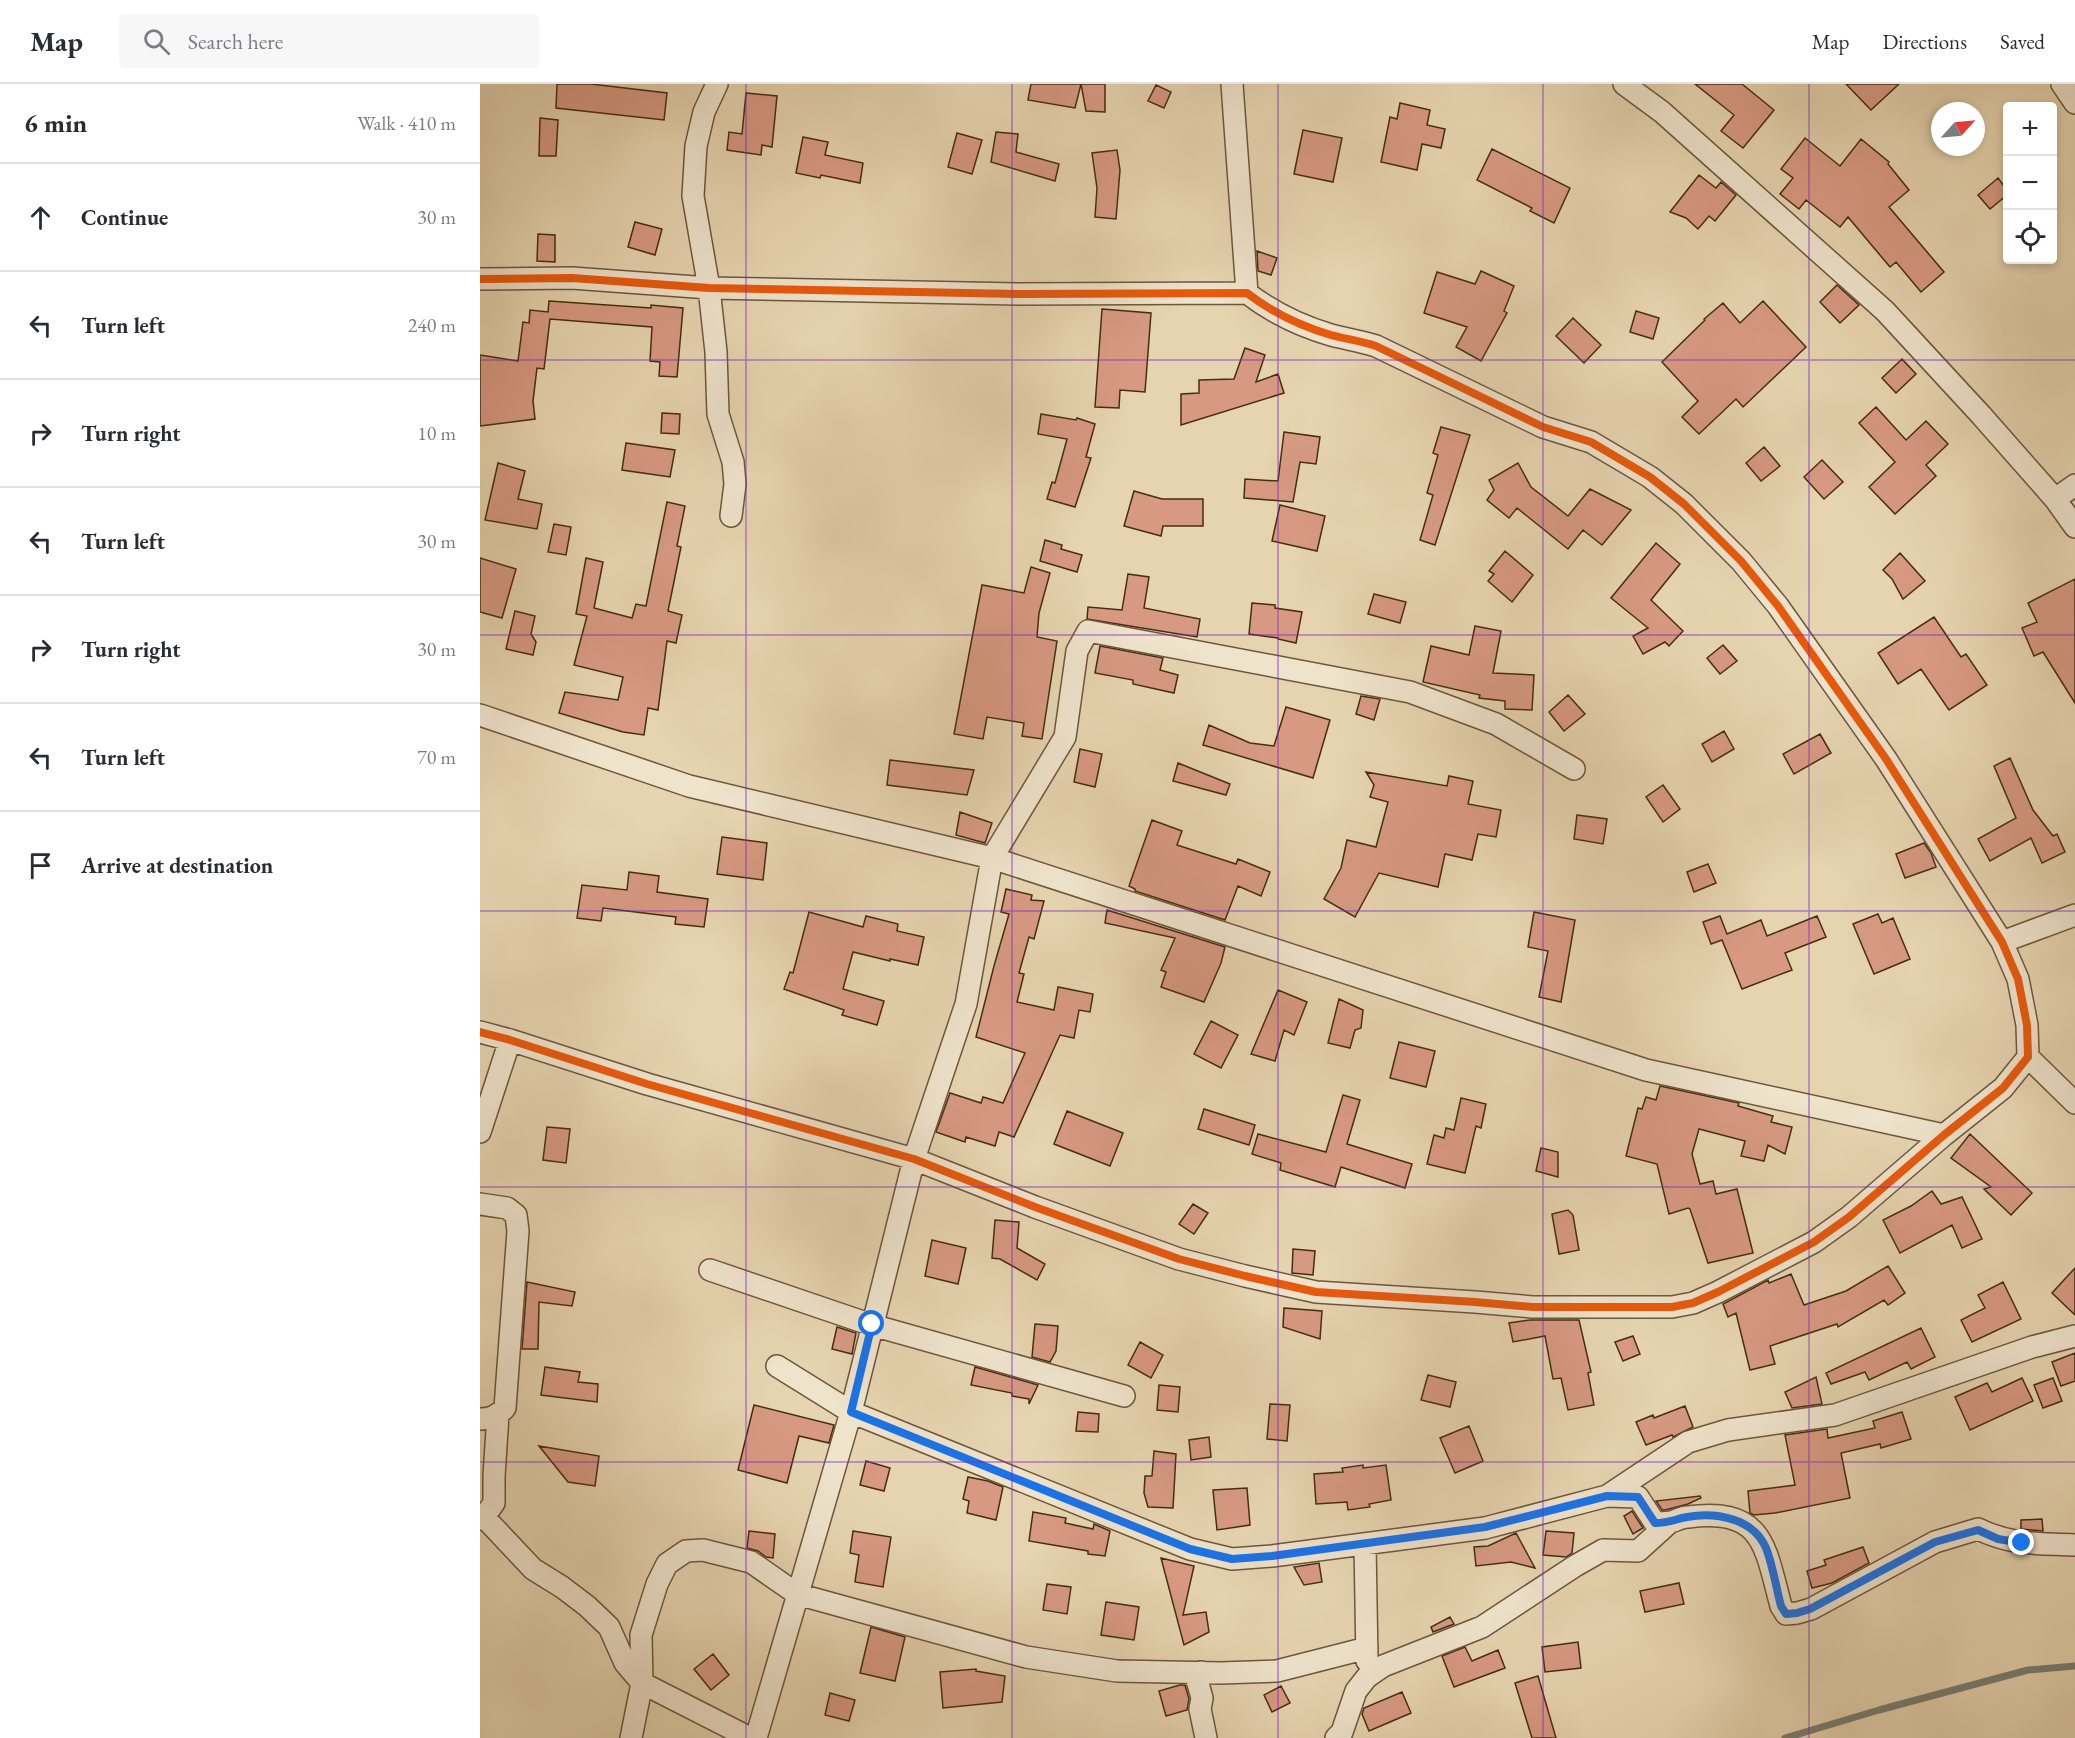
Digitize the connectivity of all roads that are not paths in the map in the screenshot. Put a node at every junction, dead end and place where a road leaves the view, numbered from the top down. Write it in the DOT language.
graph roads {
  1 [pos="717,84"];
  2 [pos="1232,84"];
  3 [pos="1624,84"];
  4 [pos="2062,84"];
  5 [pos="2075,103"];
  6 [pos="480,279"];
  7 [pos="709,288"];
  8 [pos="1247,293"];
  9 [pos="2075,485"];
  10 [pos="2055,499"];
  11 [pos="731,516"];
  12 [pos="2075,527"];
  13 [pos="480,715"];
  14 [pos="1574,769"];
  15 [pos="992,858"];
  16 [pos="2075,915"];
  17 [pos="2002,942"];
  18 [pos="480,1032"];
  19 [pos="510,1040"];
  20 [pos="2028,1057"];
  21 [pos="2075,1103"];
  22 [pos="480,1132"];
  23 [pos="1944,1135"];
  24 [pos="914,1159"];
  25 [pos="480,1204"];
  26 [pos="710,1270"];
  27 [pos="872,1324"];
  28 [pos="2075,1336"];
  29 [pos="777,1366"];
  30 [pos="1124,1396"];
  31 [pos="851,1412"];
  32 [pos="489,1417"];
  33 [pos="1607,1496"];
  34 [pos="482,1518"];
  35 [pos="1670,1522"];
  36 [pos="1365,1544"];
  37 [pos="2075,1545"];
  38 [pos="797,1594"];
  39 [pos="1366,1648"];
  40 [pos="1201,1672"];
  41 [pos="1367,1677"];
  42 [pos="642,1683"];
  43 [pos="631,1738"];
  44 [pos="750,1738"];
  45 [pos="756,1738"];
  46 [pos="1206,1738"];
  47 [pos="1336,1738"];
  1 -- 7 [label="street"];
  2 -- 8 [label="street"];
  3 -- 10 [label="street"];
  4 -- 5 [label="street"];
  6 -- 7 [label="street"];
  7 -- 8 [label="street"];
  7 -- 11 [label="street"];
  8 -- 17 [label="street"];
  9 -- 10 [label="street"];
  10 -- 12 [label="street"];
  13 -- 15 [label="street"];
  14 -- 15 [label="street"];
  15 -- 23 [label="street"];
  15 -- 24 [label="street"];
  16 -- 17 [label="street"];
  17 -- 20 [label="street"];
  18 -- 19 [label="street"];
  19 -- 22 [label="street"];
  19 -- 24 [label="street"];
  20 -- 21 [label="street"];
  20 -- 23 [label="street"];
  23 -- 24 [label="street"];
  24 -- 27 [label="street"];
  25 -- 32 [label="street"];
  26 -- 27 [label="street"];
  27 -- 30 [label="street"];
  27 -- 31 [label="street"];
  28 -- 33 [label="street"];
  29 -- 31 [label="street"];
  31 -- 36 [label="street"];
  31 -- 38 [label="street"];
  32 -- 34 [label="street"];
  33 -- 35 [label="street"];
  33 -- 36 [label="street"];
  34 -- 42 [label="street"];
  35 -- 37 [label="street"];
  35 -- 41 [label="street"];
  36 -- 39 [label="street"];
  38 -- 40 [label="street"];
  38 -- 42 [label="street"];
  38 -- 45 [label="street"];
  39 -- 40 [label="street"];
  39 -- 41 [label="street"];
  40 -- 46 [label="street"];
  41 -- 47 [label="street"];
  42 -- 43 [label="street"];
  42 -- 44 [label="street"];
}
